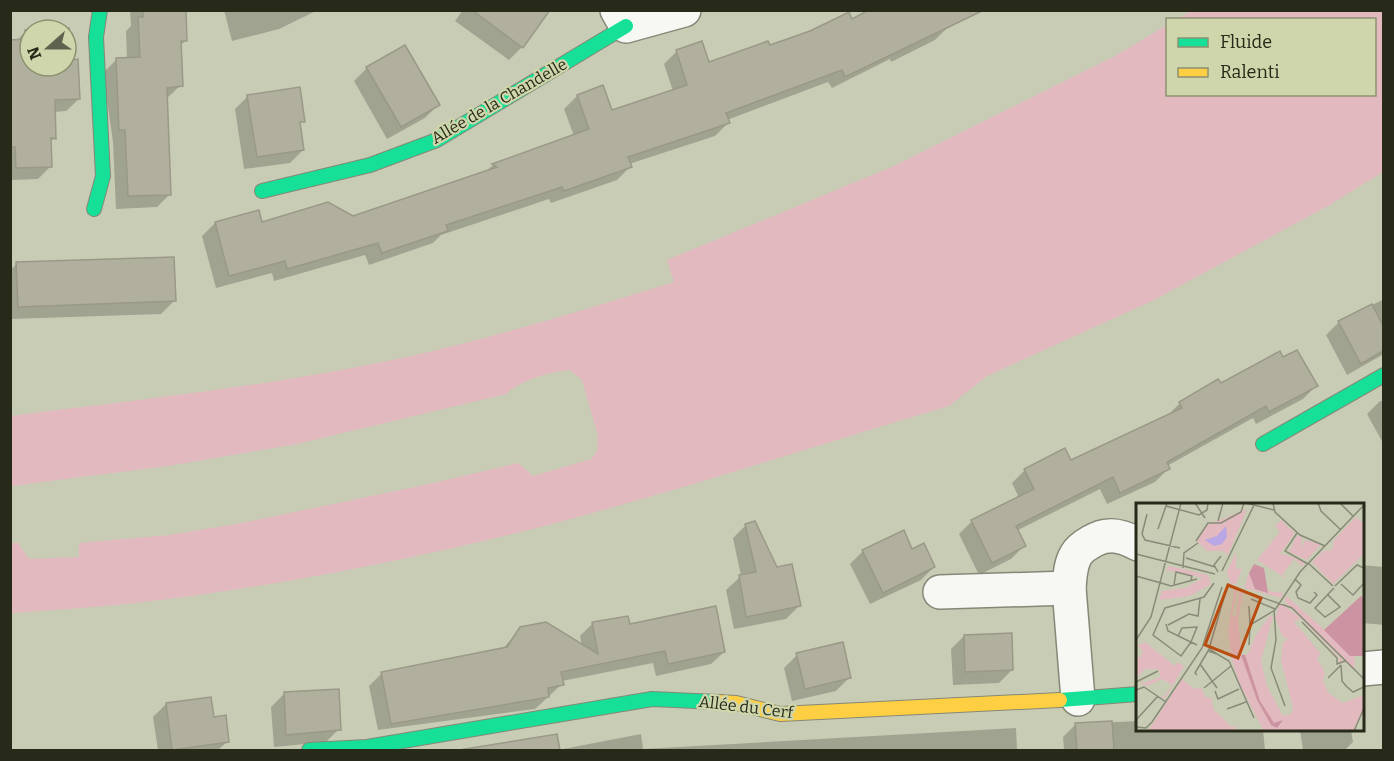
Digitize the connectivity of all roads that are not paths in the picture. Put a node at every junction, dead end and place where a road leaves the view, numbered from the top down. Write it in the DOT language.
graph roads {
  1 [pos="100,10"];
  2 [pos="684,10"];
  3 [pos="621,18"];
  4 [pos="262,191"];
  5 [pos="94,209"];
  6 [pos="1383,375"];
  7 [pos="1263,444"];
  8 [pos="1136,543"];
  9 [pos="1069,588"];
  10 [pos="940,592"];
  11 [pos="1383,667"];
  12 [pos="1364,669"];
  13 [pos="1136,694"];
  14 [pos="1078,699"];
  15 [pos="309,750"];
  1 -- 5 [label="street"];
  2 -- 3 [label="street, Allée de la Chandelle"];
  3 -- 4 [label="street, Allée de la Chandelle"];
  6 -- 7 [label="street"];
  8 -- 9 [label="street"];
  9 -- 10 [label="street"];
  9 -- 14 [label="street"];
  11 -- 12 [label="street"];
  13 -- 14 [label="street, Allée du Cerf"];
  14 -- 15 [label="street, Allée du Cerf"];
}
